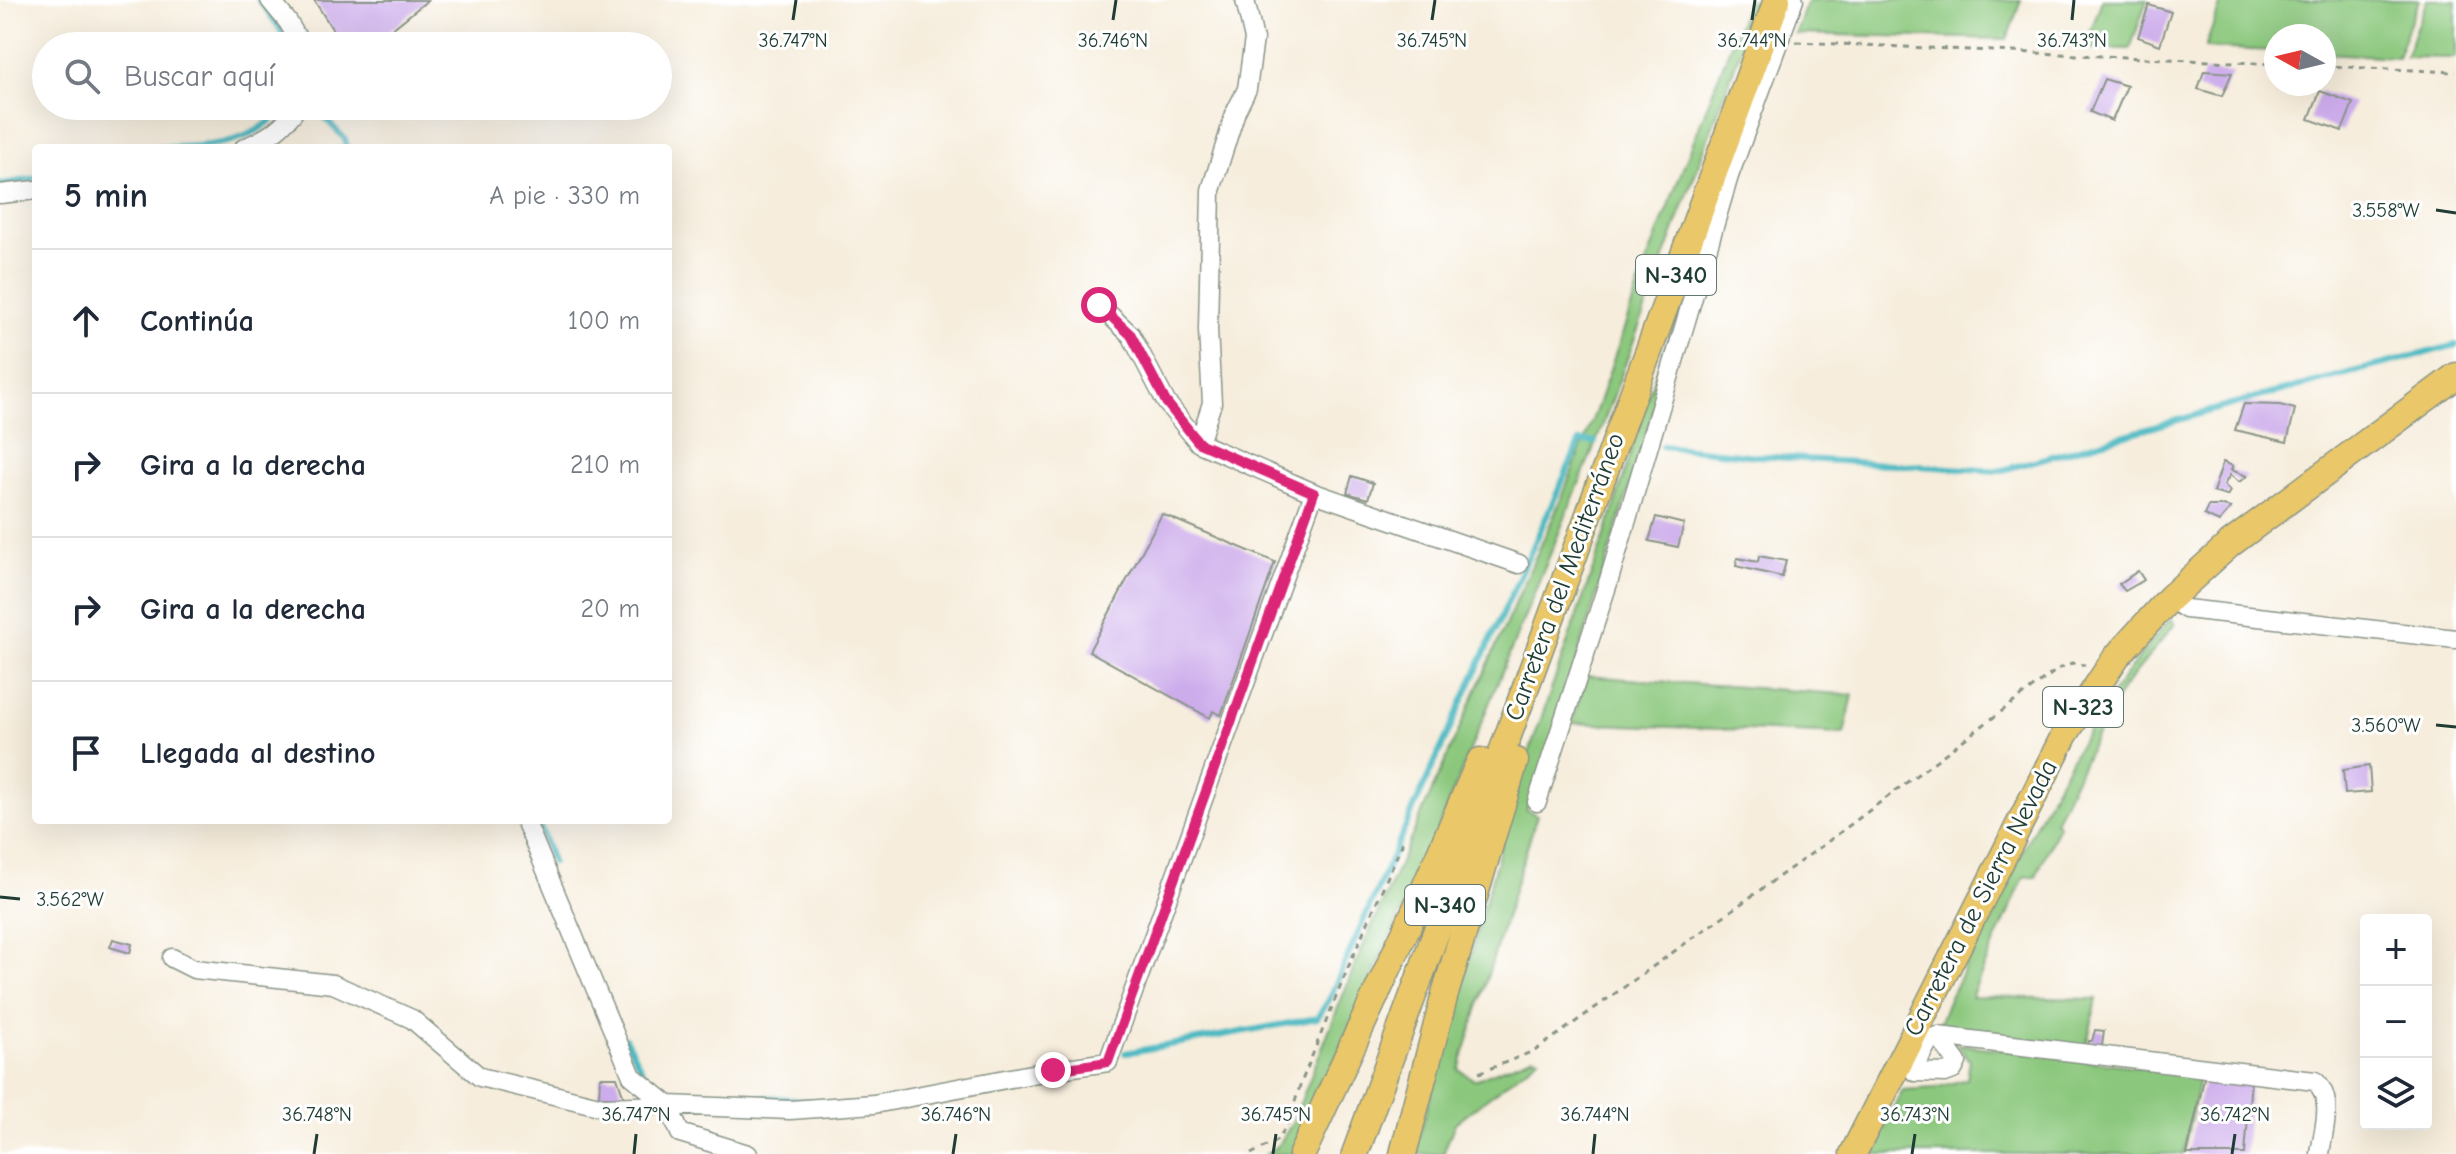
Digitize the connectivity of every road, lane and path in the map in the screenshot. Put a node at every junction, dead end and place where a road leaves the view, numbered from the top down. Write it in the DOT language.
graph roads {
  1 [pos="270,0"];
  2 [pos="1245,0"];
  3 [pos="1777,0"];
  4 [pos="1794,0"];
  5 [pos="294,32"];
  6 [pos="1781,38"];
  7 [pos="2264,63"];
  8 [pos="2336,67"];
  9 [pos="2456,72"];
  10 [pos="289,120"];
  11 [pos="252,144"];
  12 [pos="32,190"];
  13 [pos="0,194"];
  14 [pos="1099,305"];
  15 [pos="2456,376"];
  16 [pos="1199,443"];
  17 [pos="1314,493"];
  18 [pos="1575,551"];
  19 [pos="1519,564"];
  20 [pos="2170,598"];
  21 [pos="2456,639"];
  22 [pos="1536,655"];
  23 [pos="2108,670"];
  24 [pos="1537,802"];
  25 [pos="527,824"];
  26 [pos="1405,837"];
  27 [pos="172,958"];
  28 [pos="1938,1036"];
  29 [pos="1913,1052"];
  30 [pos="1479,1073"];
  31 [pos="668,1105"];
  32 [pos="748,1154"];
  33 [pos="1251,1154"];
  34 [pos="1302,1154"];
  35 [pos="1355,1154"];
  36 [pos="1403,1154"];
  37 [pos="1853,1154"];
  38 [pos="2320,1154"];
  1 -- 5 [label="street"];
  2 -- 16 [label="street"];
  3 -- 18 [label="highway, Carretera del Mediterráneo / N-340"];
  4 -- 6 [label="street"];
  6 -- 7 [label="path"];
  6 -- 24 [label="street"];
  8 -- 9 [label="path"];
  10 -- 11 [label="street"];
  12 -- 13 [label="street"];
  14 -- 16 [label="street"];
  15 -- 20 [label="highway, Carretera de Sierra Nevada / N-323"];
  16 -- 17 [label="street"];
  17 -- 19 [label="street"];
  17 -- 31 [label="street"];
  18 -- 22 [label="highway, Carretera del Mediterráneo / N-340"];
  18 -- 34 [label="highway"];
  20 -- 21 [label="street"];
  20 -- 23 [label="highway, Carretera de Sierra Nevada / N-323"];
  22 -- 35 [label="highway, Carretera del Mediterráneo / N-340"];
  22 -- 36 [label="highway"];
  23 -- 29 [label="highway, Carretera de Sierra Nevada / N-323"];
  23 -- 30 [label="path"];
  25 -- 31 [label="street"];
  26 -- 33 [label="path"];
  27 -- 31 [label="street"];
  28 -- 29 [label="street"];
  28 -- 29 [label="street"];
  28 -- 38 [label="street"];
  29 -- 37 [label="highway, Carretera de Sierra Nevada / N-323"];
  31 -- 32 [label="street"];
}
